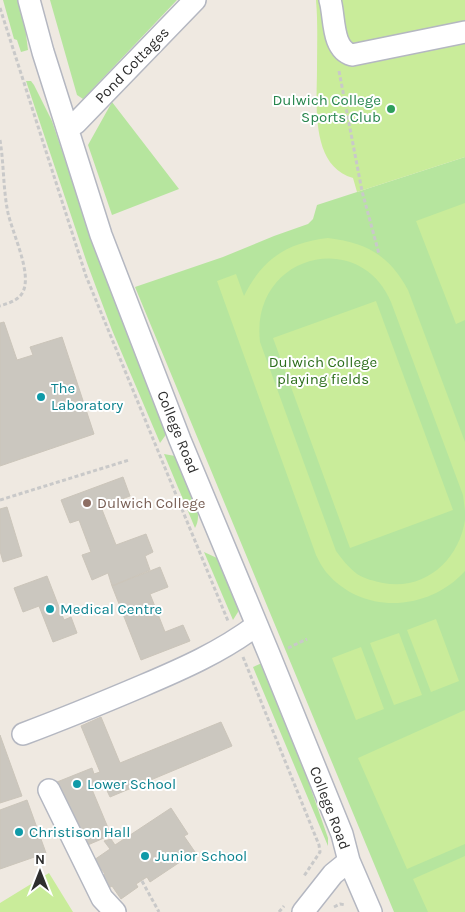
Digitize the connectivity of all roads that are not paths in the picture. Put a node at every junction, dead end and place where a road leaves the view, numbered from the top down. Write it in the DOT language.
graph roads {
  1 [pos="29,0"];
  2 [pos="195,0"];
  3 [pos="330,0"];
  4 [pos="465,32"];
  5 [pos="67,128"];
  6 [pos="257,625"];
  7 [pos="24,734"];
  8 [pos="49,790"];
  9 [pos="349,862"];
  10 [pos="115,912"];
  11 [pos="303,912"];
  12 [pos="371,912"];
  1 -- 5 [label="street, College Road"];
  2 -- 5 [label="street, Pond Cottages"];
  3 -- 4 [label="street"];
  5 -- 6 [label="street, College Road"];
  6 -- 7 [label="street"];
  6 -- 9 [label="street, College Road"];
  8 -- 10 [label="street"];
  9 -- 11 [label="street"];
  9 -- 12 [label="street, College Road"];
}
